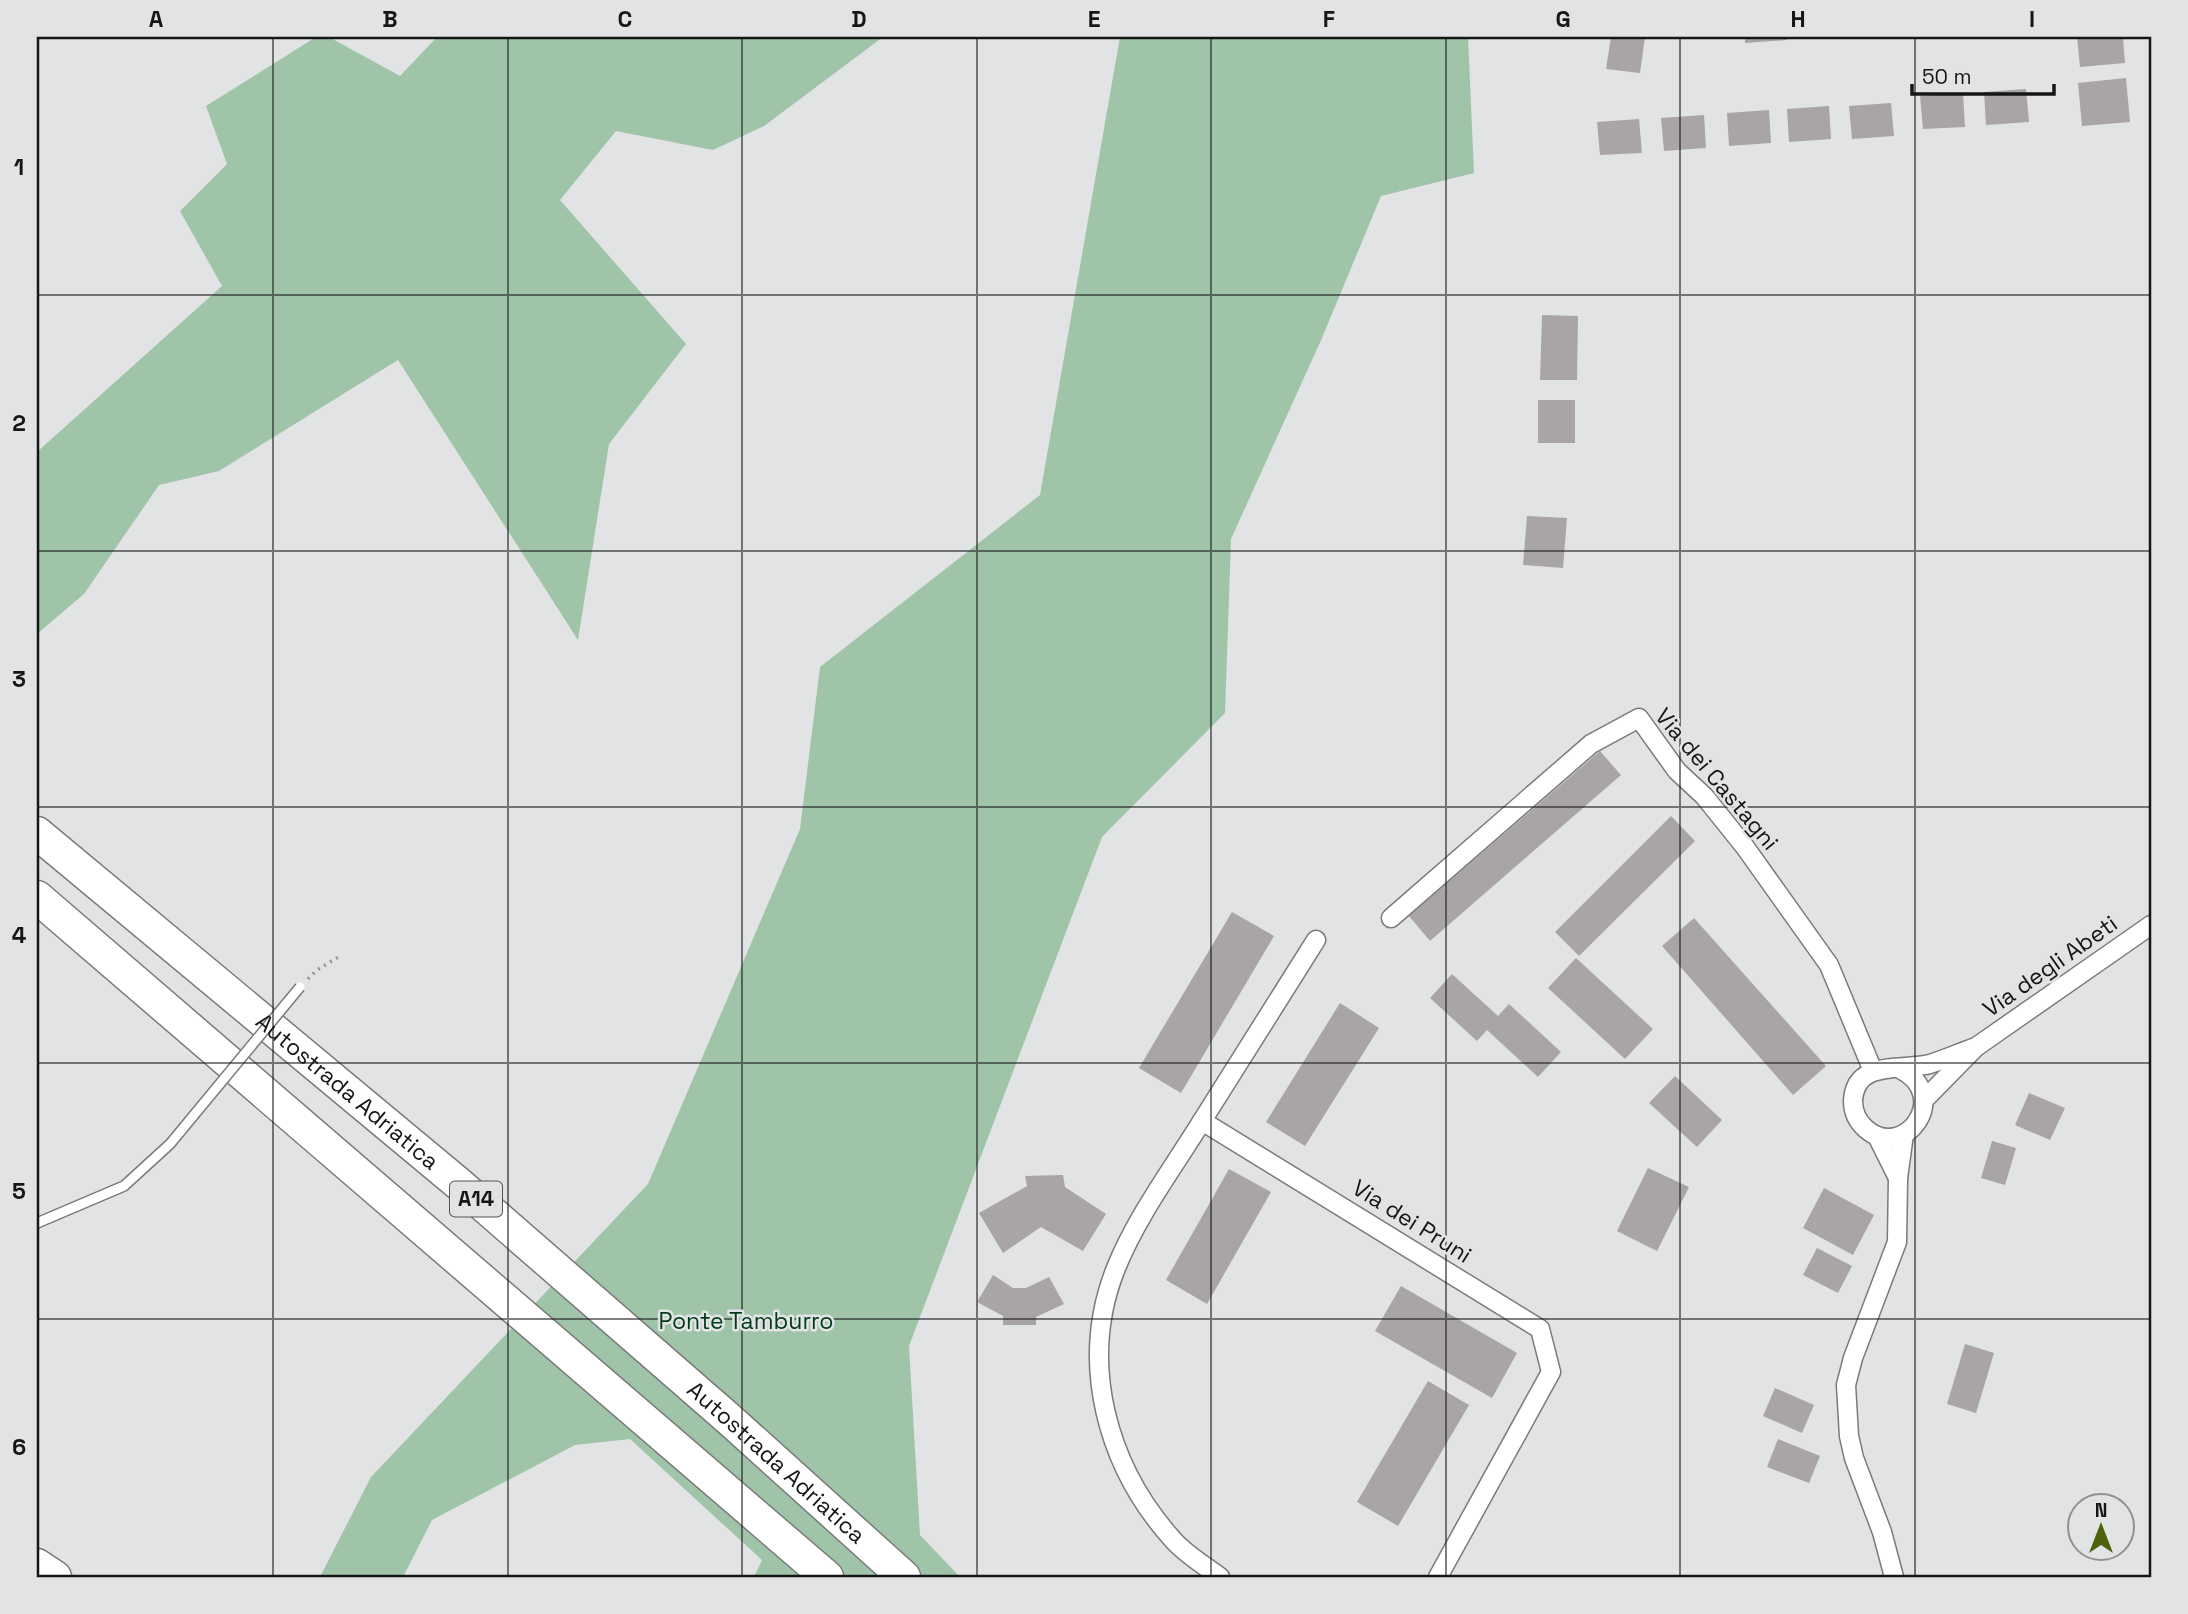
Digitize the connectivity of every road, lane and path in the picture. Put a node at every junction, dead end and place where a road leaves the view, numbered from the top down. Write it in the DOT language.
graph roads {
  1 [pos="37,834"];
  2 [pos="37,897"];
  3 [pos="1391,918"];
  4 [pos="2151,925"];
  5 [pos="1316,940"];
  6 [pos="340,956"];
  7 [pos="300,987"];
  8 [pos="1976,1047"];
  9 [pos="1900,1069"];
  10 [pos="1873,1071"];
  11 [pos="1924,1100"];
  12 [pos="1202,1121"];
  13 [pos="1904,1134"];
  14 [pos="1877,1136"];
  15 [pos="1898,1178"];
  16 [pos="37,1223"];
  17 [pos="37,1565"];
  18 [pos="55,1577"];
  19 [pos="827,1577"];
  20 [pos="904,1577"];
  21 [pos="1220,1577"];
  22 [pos="1438,1577"];
  23 [pos="1894,1577"];
  1 -- 20 [label="highway, Autostrada Adriatica / A14"];
  2 -- 19 [label="highway, A14"];
  3 -- 10 [label="street, Via dei Castagni"];
  4 -- 8 [label="street, Via degli Abeti"];
  5 -- 12 [label="street"];
  6 -- 7 [label="path"];
  7 -- 16 [label="lane, bridge"];
  8 -- 9 [label="street, Via degli Abeti"];
  8 -- 11 [label="street, Via degli Abeti"];
  9 -- 10 [label="street, Via degli Abeti"];
  9 -- 11 [label="street"];
  10 -- 14 [label="street, Via degli Abeti"];
  11 -- 13 [label="street, Via degli Abeti"];
  12 -- 21 [label="street"];
  12 -- 22 [label="street, Via dei Pruni"];
  13 -- 14 [label="street"];
  13 -- 15 [label="street, Via degli Abeti"];
  14 -- 15 [label="street, Via degli Abeti"];
  15 -- 23 [label="street, Via degli Abeti"];
  17 -- 18 [label="highway"];
}
